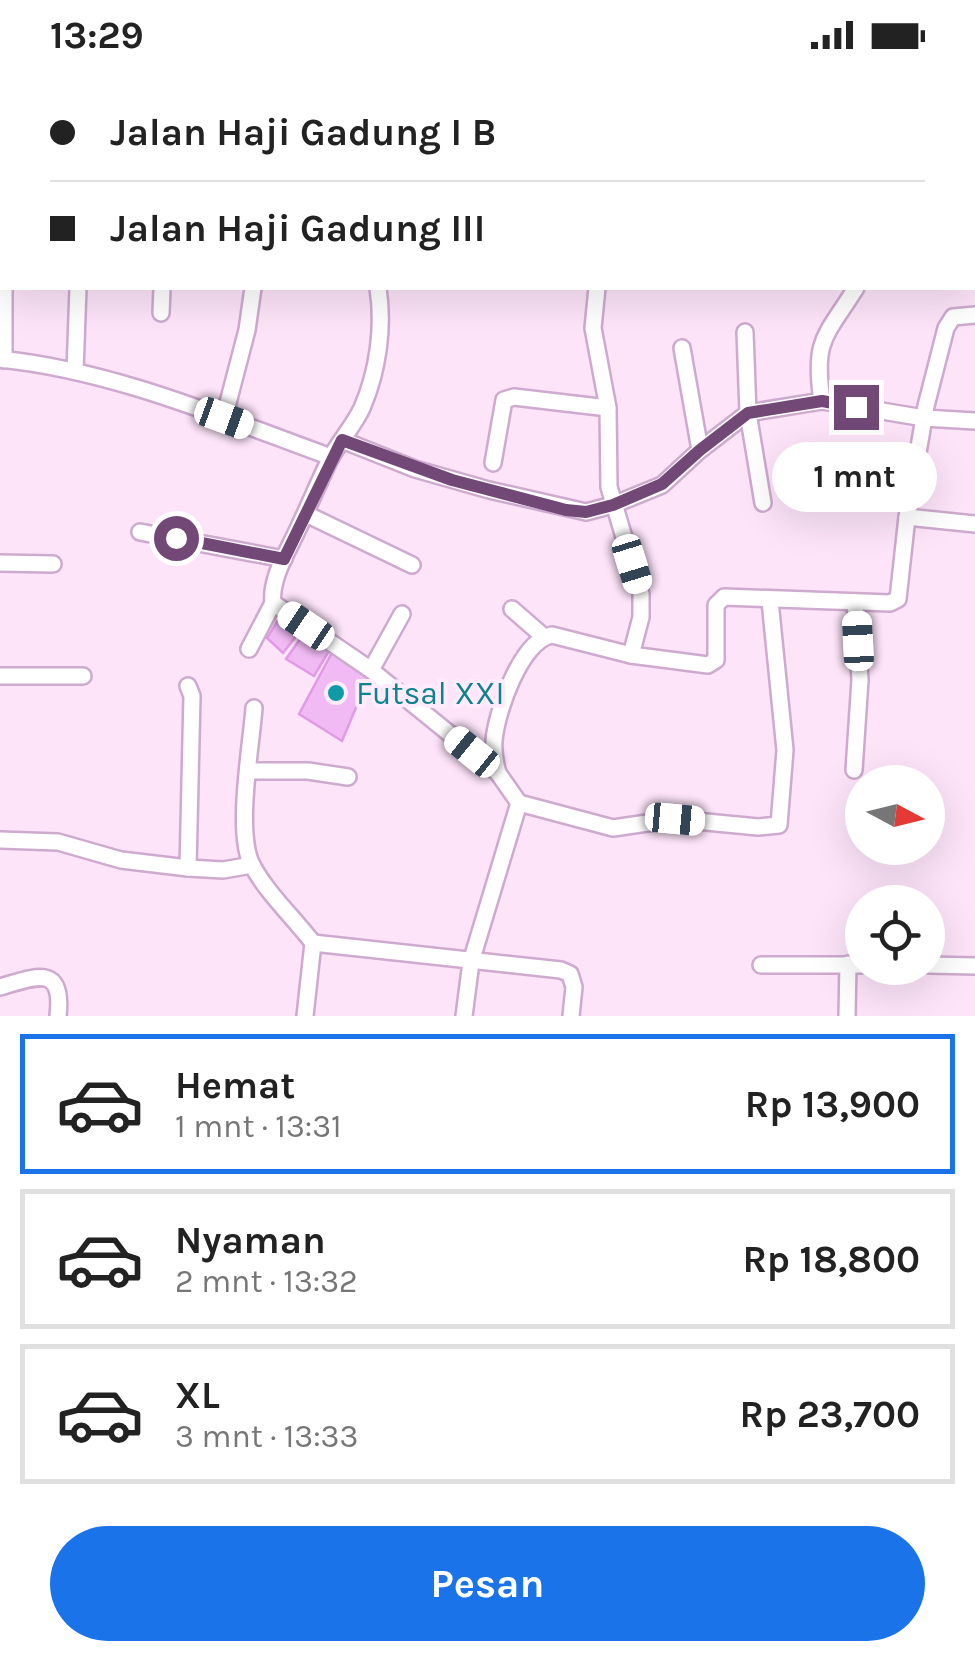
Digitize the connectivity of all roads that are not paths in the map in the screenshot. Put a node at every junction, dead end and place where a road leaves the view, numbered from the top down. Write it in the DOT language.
graph roads {
  1 [pos="4,290"];
  2 [pos="78,290"];
  3 [pos="162,290"];
  4 [pos="253,290"];
  5 [pos="378,290"];
  6 [pos="597,290"];
  7 [pos="855,290"];
  8 [pos="161,313"];
  9 [pos="975,315"];
  10 [pos="745,332"];
  11 [pos="682,348"];
  12 [pos="2,360"];
  13 [pos="75,371"];
  14 [pos="822,401"];
  15 [pos="608,408"];
  16 [pos="748,413"];
  17 [pos="224,418"];
  18 [pos="924,418"];
  19 [pos="975,421"];
  20 [pos="342,440"];
  21 [pos="700,450"];
  22 [pos="331,457"];
  23 [pos="493,464"];
  24 [pos="763,503"];
  25 [pos="613,505"];
  26 [pos="306,514"];
  27 [pos="907,518"];
  28 [pos="975,524"];
  29 [pos="140,532"];
  30 [pos="284,559"];
  31 [pos="0,563"];
  32 [pos="53,564"];
  33 [pos="412,565"];
  34 [pos="770,602"];
  35 [pos="855,602"];
  36 [pos="272,603"];
  37 [pos="512,609"];
  38 [pos="402,614"];
  39 [pos="543,636"];
  40 [pos="249,649"];
  41 [pos="631,655"];
  42 [pos="371,670"];
  43 [pos="0,676"];
  44 [pos="82,676"];
  45 [pos="188,686"];
  46 [pos="254,708"];
  47 [pos="854,765"];
  48 [pos="250,771"];
  49 [pos="498,772"];
  50 [pos="348,776"];
  51 [pos="519,802"];
  52 [pos="0,840"];
  53 [pos="252,866"];
  54 [pos="188,868"];
  55 [pos="313,943"];
  56 [pos="471,962"];
  57 [pos="845,964"];
  58 [pos="760,965"];
  59 [pos="945,966"];
  60 [pos="975,966"];
  61 [pos="852,985"];
  62 [pos="0,987"];
  63 [pos="58,1016"];
  64 [pos="305,1016"];
  65 [pos="464,1016"];
  66 [pos="571,1016"];
  67 [pos="847,1016"];
  1 -- 12 [label="street"];
  2 -- 13 [label="street"];
  3 -- 8 [label="street"];
  4 -- 17 [label="street"];
  5 -- 20 [label="street"];
  6 -- 15 [label="street"];
  7 -- 14 [label="street"];
  9 -- 18 [label="street"];
  10 -- 16 [label="street"];
  11 -- 21 [label="street"];
  12 -- 13 [label="street"];
  13 -- 17 [label="street"];
  14 -- 16 [label="street"];
  14 -- 18 [label="street"];
  15 -- 23 [label="street"];
  15 -- 25 [label="street"];
  16 -- 21 [label="street"];
  16 -- 24 [label="street"];
  17 -- 22 [label="street"];
  18 -- 19 [label="street"];
  18 -- 27 [label="street"];
  20 -- 22 [label="street"];
  20 -- 25 [label="street"];
  21 -- 25 [label="street"];
  22 -- 26 [label="street"];
  25 -- 41 [label="street"];
  26 -- 30 [label="street"];
  26 -- 33 [label="street"];
  27 -- 28 [label="street"];
  27 -- 35 [label="street"];
  29 -- 30 [label="street"];
  30 -- 36 [label="street"];
  31 -- 32 [label="street"];
  34 -- 35 [label="street"];
  34 -- 41 [label="street"];
  34 -- 51 [label="street"];
  35 -- 47 [label="street"];
  36 -- 40 [label="street"];
  36 -- 42 [label="street"];
  37 -- 39 [label="street"];
  38 -- 42 [label="street"];
  39 -- 41 [label="street"];
  39 -- 49 [label="street"];
  42 -- 49 [label="street"];
  43 -- 44 [label="street"];
  45 -- 54 [label="street"];
  46 -- 48 [label="street"];
  48 -- 50 [label="street"];
  48 -- 53 [label="street"];
  49 -- 51 [label="street"];
  51 -- 56 [label="street"];
  52 -- 54 [label="street"];
  53 -- 54 [label="street"];
  53 -- 55 [label="street"];
  55 -- 56 [label="street"];
  55 -- 64 [label="street"];
  56 -- 65 [label="street"];
  56 -- 66 [label="street"];
  57 -- 58 [label="street"];
  59 -- 60 [label="street"];
  61 -- 67 [label="street"];
  62 -- 63 [label="street"];
}
